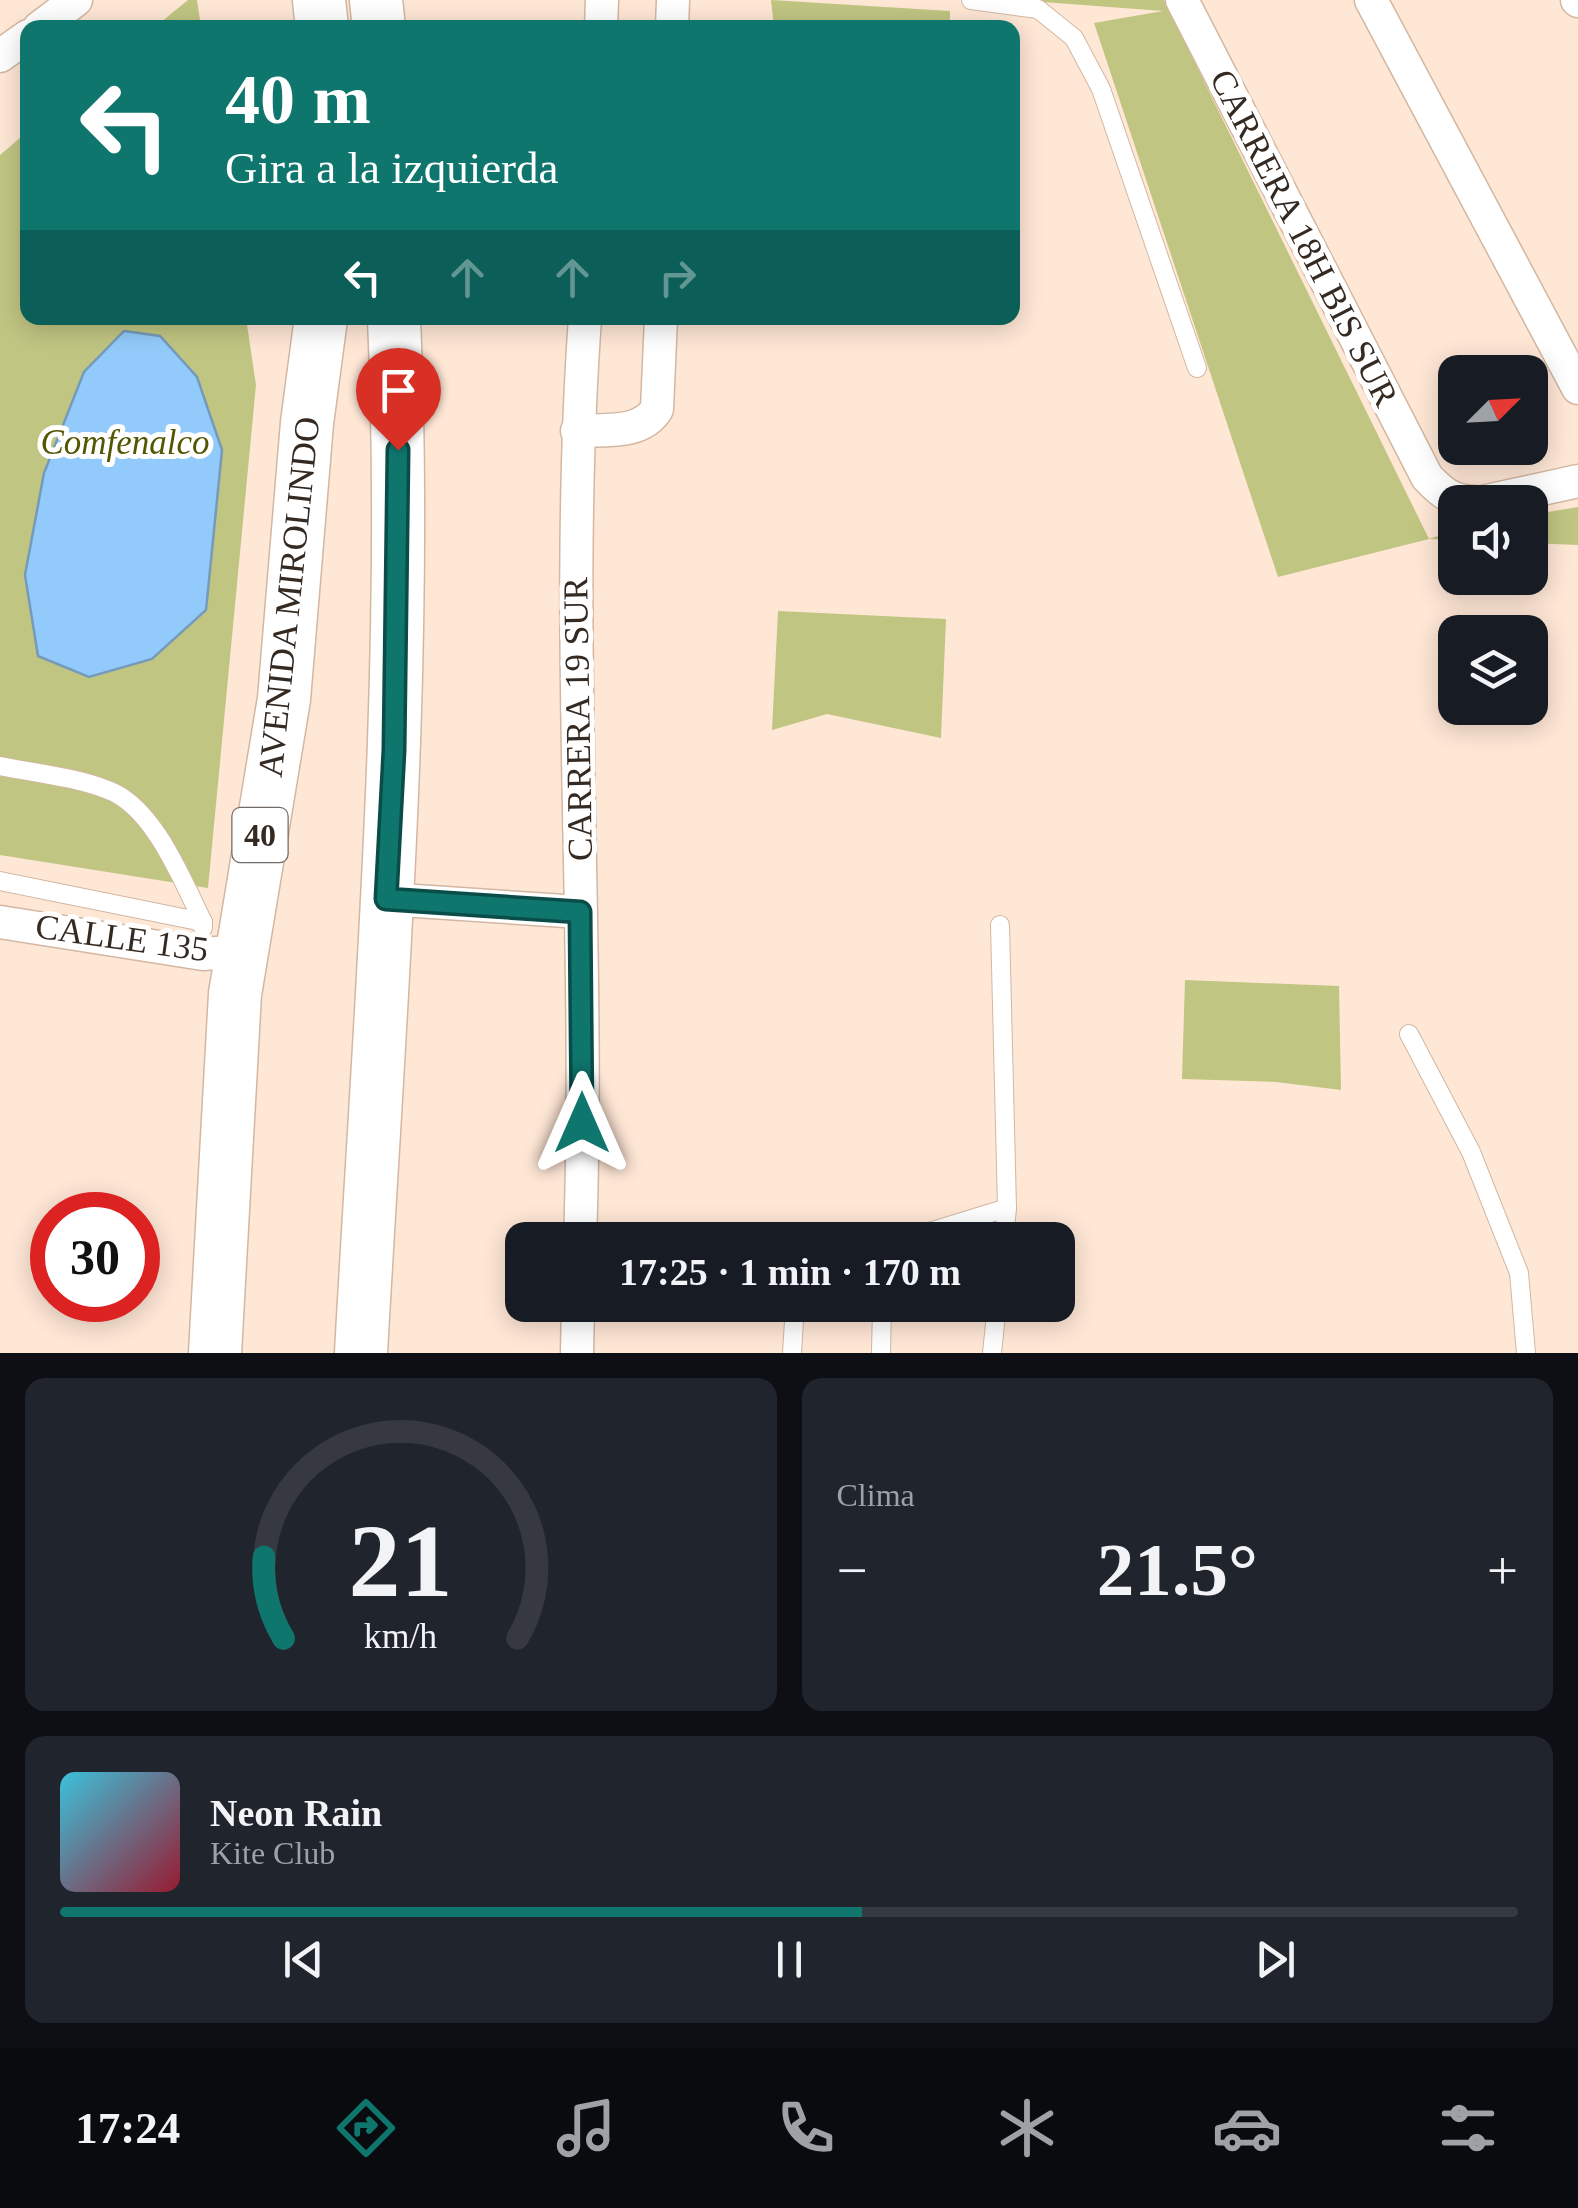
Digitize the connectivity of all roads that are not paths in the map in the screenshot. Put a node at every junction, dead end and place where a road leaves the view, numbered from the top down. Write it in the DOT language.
graph roads {
  1 [pos="76,0"];
  2 [pos="971,0"];
  3 [pos="1182,0"];
  4 [pos="1371,0"];
  5 [pos="50,20"];
  6 [pos="320,325"];
  7 [pos="394,325"];
  8 [pos="585,325"];
  9 [pos="661,325"];
  10 [pos="1197,368"];
  11 [pos="1578,388"];
  12 [pos="577,431"];
  13 [pos="1578,481"];
  14 [pos="1548,488"];
  15 [pos="1438,489"];
  16 [pos="0,766"];
  17 [pos="0,880"];
  18 [pos="386,899"];
  19 [pos="580,912"];
  20 [pos="0,922"];
  21 [pos="1000,925"];
  22 [pos="216,942"];
  23 [pos="1409,1034"];
  24 [pos="1007,1208"];
  25 [pos="580,1222"];
  26 [pos="962,1222"];
  27 [pos="1006,1222"];
  28 [pos="577,1322"];
  29 [pos="794,1322"];
  30 [pos="882,1322"];
  31 [pos="995,1322"];
  32 [pos="214,1353"];
  33 [pos="361,1353"];
  34 [pos="576,1353"];
  35 [pos="792,1353"];
  36 [pos="881,1353"];
  37 [pos="992,1353"];
  38 [pos="1526,1353"];
  1 -- 5 [label="street"];
  2 -- 10 [label="lane"];
  3 -- 15 [label="street, CARRERA 18H BIS SUR"];
  4 -- 11 [label="street"];
  6 -- 22 [label="main road, AVENIDA MIROLINDO / 40"];
  7 -- 18 [label="main road"];
  8 -- 12 [label="street, CARRERA 19 SUR"];
  9 -- 12 [label="street"];
  12 -- 19 [label="street, CARRERA 19 SUR"];
  13 -- 14 [label="street"];
  16 -- 22 [label="lane"];
  17 -- 22 [label="lane"];
  18 -- 19 [label="street"];
  18 -- 33 [label="main road"];
  19 -- 25 [label="street, CARRERA 19 SUR"];
  20 -- 22 [label="street, CALLE 135"];
  21 -- 24 [label="lane"];
  22 -- 32 [label="main road, AVENIDA MIROLINDO / 40"];
  23 -- 38 [label="lane"];
  24 -- 26 [label="lane"];
  24 -- 27 [label="lane"];
  28 -- 34 [label="street"];
  29 -- 35 [label="lane"];
  30 -- 36 [label="lane"];
  31 -- 37 [label="lane"];
}
